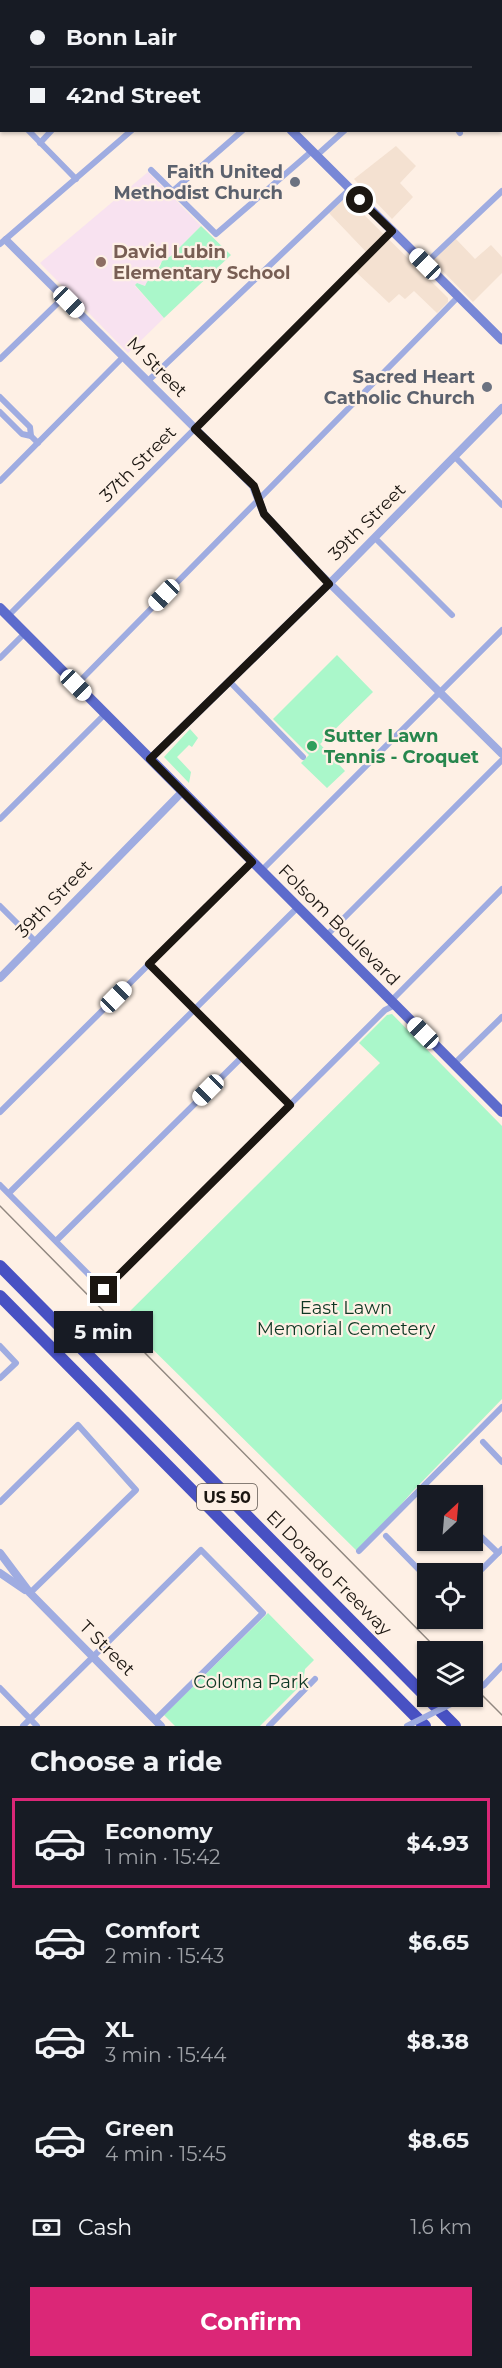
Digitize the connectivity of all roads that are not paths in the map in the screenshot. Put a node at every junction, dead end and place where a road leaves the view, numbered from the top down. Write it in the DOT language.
graph roads {
  1 [pos="29,132"];
  2 [pos="50,132"];
  3 [pos="130,132"];
  4 [pos="241,132"];
  5 [pos="293,132"];
  6 [pos="342,132"];
  7 [pos="40,142"];
  8 [pos="314,154"];
  9 [pos="151,170"];
  10 [pos="76,179"];
  11 [pos="350,189"];
  12 [pos="174,190"];
  13 [pos="502,192"];
  14 [pos="392,231"];
  15 [pos="3,242"];
  16 [pos="425,264"];
  17 [pos="64,297"];
  18 [pos="458,297"];
  19 [pos="502,340"];
  20 [pos="123,357"];
  21 [pos="0,358"];
  22 [pos="148,381"];
  23 [pos="0,397"];
  24 [pos="502,408"];
  25 [pos="0,412"];
  26 [pos="195,429"];
  27 [pos="31,435"];
  28 [pos="38,443"];
  29 [pos="455,457"];
  30 [pos="0,481"];
  31 [pos="258,500"];
  32 [pos="502,505"];
  33 [pos="375,538"];
  34 [pos="329,584"];
  35 [pos="4,612"];
  36 [pos="452,615"];
  37 [pos="502,630"];
  38 [pos="25,633"];
  39 [pos="0,658"];
  40 [pos="230,682"];
  41 [pos="76,685"];
  42 [pos="440,692"];
  43 [pos="105,714"];
  44 [pos="502,754"];
  45 [pos="303,757"];
  46 [pos="150,759"];
  47 [pos="502,760"];
  48 [pos="183,791"];
  49 [pos="0,819"];
  50 [pos="252,862"];
  51 [pos="261,871"];
  52 [pos="502,889"];
  53 [pos="0,906"];
  54 [pos="298,907"];
  55 [pos="326,936"];
  56 [pos="35,941"];
  57 [pos="149,964"];
  58 [pos="0,978"];
  59 [pos="393,1003"];
  60 [pos="195,1009"];
  61 [pos="502,1017"];
  62 [pos="242,1057"];
  63 [pos="454,1064"];
  64 [pos="290,1105"];
  65 [pos="0,1112"];
  66 [pos="502,1112"];
  67 [pos="0,1185"];
  68 [pos="9,1193"];
  69 [pos="56,1241"];
  70 [pos="0,1266"];
  71 [pos="0,1296"];
  72 [pos="0,1346"];
  73 [pos="0,1378"];
  74 [pos="502,1407"];
  75 [pos="483,1442"];
  76 [pos="502,1462"];
  77 [pos="0,1502"];
  78 [pos="386,1536"];
  79 [pos="483,1537"];
  80 [pos="358,1551"];
  81 [pos="500,1551"];
  82 [pos="0,1552"];
  83 [pos="417,1568"];
  84 [pos="483,1568"];
  85 [pos="0,1573"];
  86 [pos="30,1593"];
  87 [pos="93,1657"];
  88 [pos="502,1666"];
  89 [pos="315,1679"];
  90 [pos="483,1686"];
  91 [pos="0,1688"];
  92 [pos="444,1707"];
  93 [pos="30,1719"];
  94 [pos="158,1723"];
  95 [pos="23,1726"];
  96 [pos="37,1726"];
  97 [pos="269,1726"];
  98 [pos="407,1726"];
  99 [pos="425,1726"];
  100 [pos="455,1726"];
  1 -- 7 [label="street"];
  2 -- 7 [label="street"];
  3 -- 10 [label="street"];
  4 -- 12 [label="street"];
  5 -- 8 [label="main road"];
  6 -- 8 [label="street"];
  7 -- 10 [label="street"];
  8 -- 11 [label="main road"];
  8 -- 12 [label="street"];
  9 -- 12 [label="street"];
  10 -- 15 [label="street"];
  11 -- 14 [label="main road"];
  11 -- 22 [label="street"];
  13 -- 16 [label="street"];
  14 -- 16 [label="main road"];
  14 -- 26 [label="street, 37th Street"];
  15 -- 17 [label="street, M Street"];
  16 -- 18 [label="main road"];
  17 -- 20 [label="street, M Street"];
  17 -- 21 [label="street"];
  18 -- 19 [label="main road"];
  18 -- 31 [label="street"];
  20 -- 22 [label="street, M Street"];
  20 -- 28 [label="street"];
  22 -- 26 [label="street, M Street"];
  23 -- 27 [label="street"];
  24 -- 29 [label="street, 39th Street"];
  25 -- 27 [label="street"];
  26 -- 31 [label="street, M Street"];
  26 -- 35 [label="street, 37th Street"];
  27 -- 28 [label="street"];
  28 -- 30 [label="street"];
  29 -- 32 [label="street"];
  29 -- 33 [label="street, 39th Street"];
  31 -- 34 [label="street, M Street"];
  31 -- 41 [label="street"];
  33 -- 34 [label="street, 39th Street"];
  33 -- 36 [label="street"];
  34 -- 40 [label="street, 39th Street"];
  34 -- 42 [label="street, M Street"];
  35 -- 38 [label="main road, Folsom Boulevard"];
  37 -- 42 [label="street"];
  38 -- 39 [label="street"];
  38 -- 41 [label="main road, Folsom Boulevard"];
  40 -- 45 [label="street"];
  40 -- 46 [label="street, 39th Street"];
  41 -- 43 [label="main road, Folsom Boulevard"];
  42 -- 44 [label="street, M Street"];
  42 -- 51 [label="street"];
  43 -- 46 [label="main road, Folsom Boulevard"];
  43 -- 49 [label="street"];
  46 -- 48 [label="main road, Folsom Boulevard"];
  47 -- 55 [label="street"];
  48 -- 50 [label="main road, Folsom Boulevard"];
  48 -- 56 [label="street, 39th Street"];
  50 -- 51 [label="main road, Folsom Boulevard"];
  50 -- 57 [label="street"];
  51 -- 54 [label="main road, Folsom Boulevard"];
  52 -- 59 [label="street"];
  53 -- 56 [label="street"];
  54 -- 55 [label="main road, Folsom Boulevard"];
  54 -- 60 [label="street"];
  55 -- 59 [label="main road, Folsom Boulevard"];
  56 -- 58 [label="street, 39th Street"];
  57 -- 60 [label="street"];
  57 -- 65 [label="street"];
  59 -- 63 [label="main road, Folsom Boulevard"];
  59 -- 64 [label="street"];
  60 -- 62 [label="street"];
  60 -- 68 [label="street"];
  61 -- 63 [label="street"];
  62 -- 64 [label="street"];
  62 -- 69 [label="street"];
  63 -- 66 [label="main road, Folsom Boulevard"];
  64 -- 69 [label="street"];
  67 -- 68 [label="street"];
  68 -- 69 [label="street"];
  70 -- 100 [label="highway, El Dorado Freeway / US 50"];
  71 -- 99 [label="highway, US 50"];
  72 -- 73 [label="street"];
  74 -- 80 [label="street"];
  75 -- 76 [label="street"];
  77 -- 86 [label="street"];
  78 -- 83 [label="street"];
  79 -- 81 [label="street"];
  81 -- 84 [label="street"];
  82 -- 86 [label="street, T Street"];
  85 -- 86 [label="street, T Street"];
  86 -- 87 [label="street, T Street"];
  87 -- 93 [label="street"];
  87 -- 94 [label="street, T Street"];
  87 -- 94 [label="street"];
  88 -- 90 [label="street"];
  89 -- 97 [label="street"];
  91 -- 93 [label="street"];
  92 -- 98 [label="street, bridge"];
  93 -- 95 [label="street"];
  93 -- 96 [label="street"];
}
